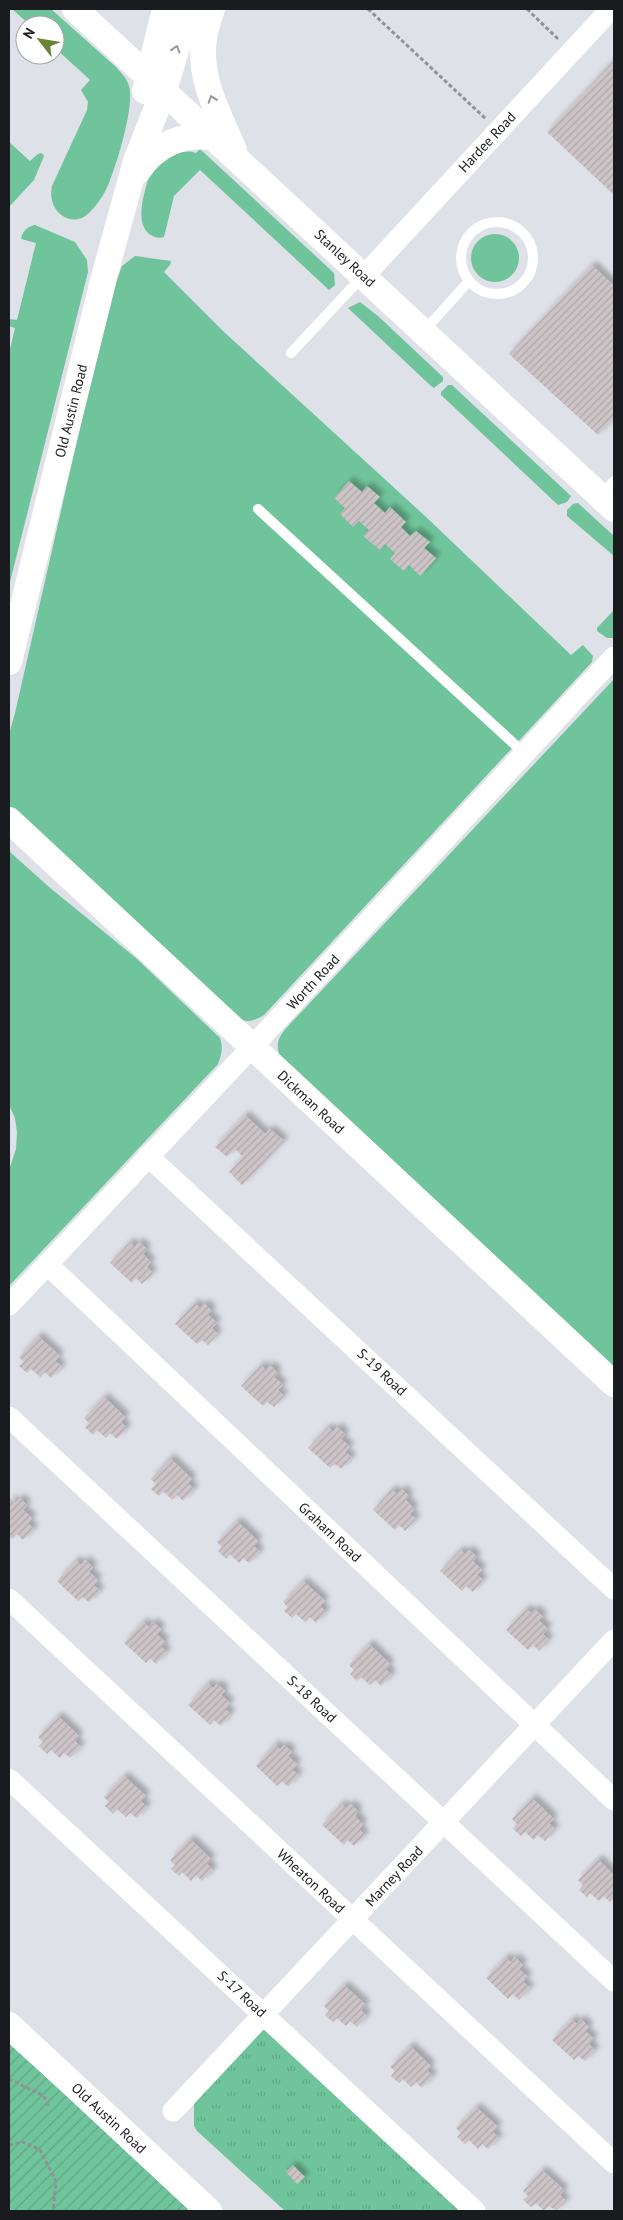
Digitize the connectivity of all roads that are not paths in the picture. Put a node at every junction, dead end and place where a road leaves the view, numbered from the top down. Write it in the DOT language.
graph roads {
  1 [pos="75,9"];
  2 [pos="164,9"];
  3 [pos="189,9"];
  4 [pos="212,9"];
  5 [pos="611,9"];
  6 [pos="156,82"];
  7 [pos="216,138"];
  8 [pos="239,159"];
  9 [pos="133,171"];
  10 [pos="364,276"];
  11 [pos="469,281"];
  12 [pos="423,332"];
  13 [pos="291,353"];
  14 [pos="610,495"];
  15 [pos="258,509"];
  16 [pos="614,657"];
  17 [pos="9,662"];
  18 [pos="524,753"];
  19 [pos="9,820"];
  20 [pos="252,1047"];
  21 [pos="148,1156"];
  22 [pos="47,1264"];
  23 [pos="9,1305"];
  24 [pos="614,1384"];
  25 [pos="9,1417"];
  26 [pos="614,1589"];
  27 [pos="9,1599"];
  28 [pos="614,1640"];
  29 [pos="534,1725"];
  30 [pos="9,1779"];
  31 [pos="614,1800"];
  32 [pos="444,1823"];
  33 [pos="353,1920"];
  34 [pos="614,1982"];
  35 [pos="265,2015"];
  36 [pos="9,2025"];
  37 [pos="173,2110"];
  38 [pos="614,2163"];
  39 [pos="209,2211"];
  40 [pos="475,2211"];
  1 -- 6 [label="street, Stanley Road"];
  2 -- 6 [label="street"];
  6 -- 3 [label="street, one-way"];
  8 -- 4 [label="street, one-way"];
  5 -- 10 [label="street, Hardee Road"];
  6 -- 7 [label="street, Stanley Road"];
  6 -- 9 [label="street, Old Austin Road"];
  7 -- 8 [label="street, Stanley Road"];
  7 -- 9 [label="street"];
  8 -- 10 [label="street, Stanley Road"];
  9 -- 17 [label="street, Old Austin Road"];
  10 -- 12 [label="street, Stanley Road"];
  10 -- 13 [label="lane"];
  11 -- 11 [label="lane"];
  11 -- 12 [label="lane"];
  12 -- 14 [label="street, Stanley Road"];
  15 -- 18 [label="lane"];
  16 -- 18 [label="street, Worth Road"];
  18 -- 20 [label="street, Worth Road"];
  19 -- 20 [label="street, Dickman Road"];
  20 -- 21 [label="street, Worth Road"];
  20 -- 24 [label="street, Dickman Road"];
  21 -- 22 [label="street, Worth Road"];
  21 -- 26 [label="street, S-19 Road"];
  22 -- 23 [label="street, Worth Road"];
  22 -- 29 [label="street, Graham Road"];
  25 -- 32 [label="street, S-18 Road"];
  27 -- 33 [label="street, Wheaton Road"];
  28 -- 29 [label="street, Marney Road"];
  29 -- 31 [label="street, Graham Road"];
  29 -- 32 [label="street, Marney Road"];
  30 -- 35 [label="street, S-17 Road"];
  32 -- 33 [label="street, Marney Road"];
  32 -- 34 [label="street, S-18 Road"];
  33 -- 35 [label="street, Marney Road"];
  33 -- 38 [label="street, Wheaton Road"];
  35 -- 37 [label="street, Marney Road"];
  35 -- 40 [label="street, S-17 Road"];
  36 -- 39 [label="street, Old Austin Road"];
}
